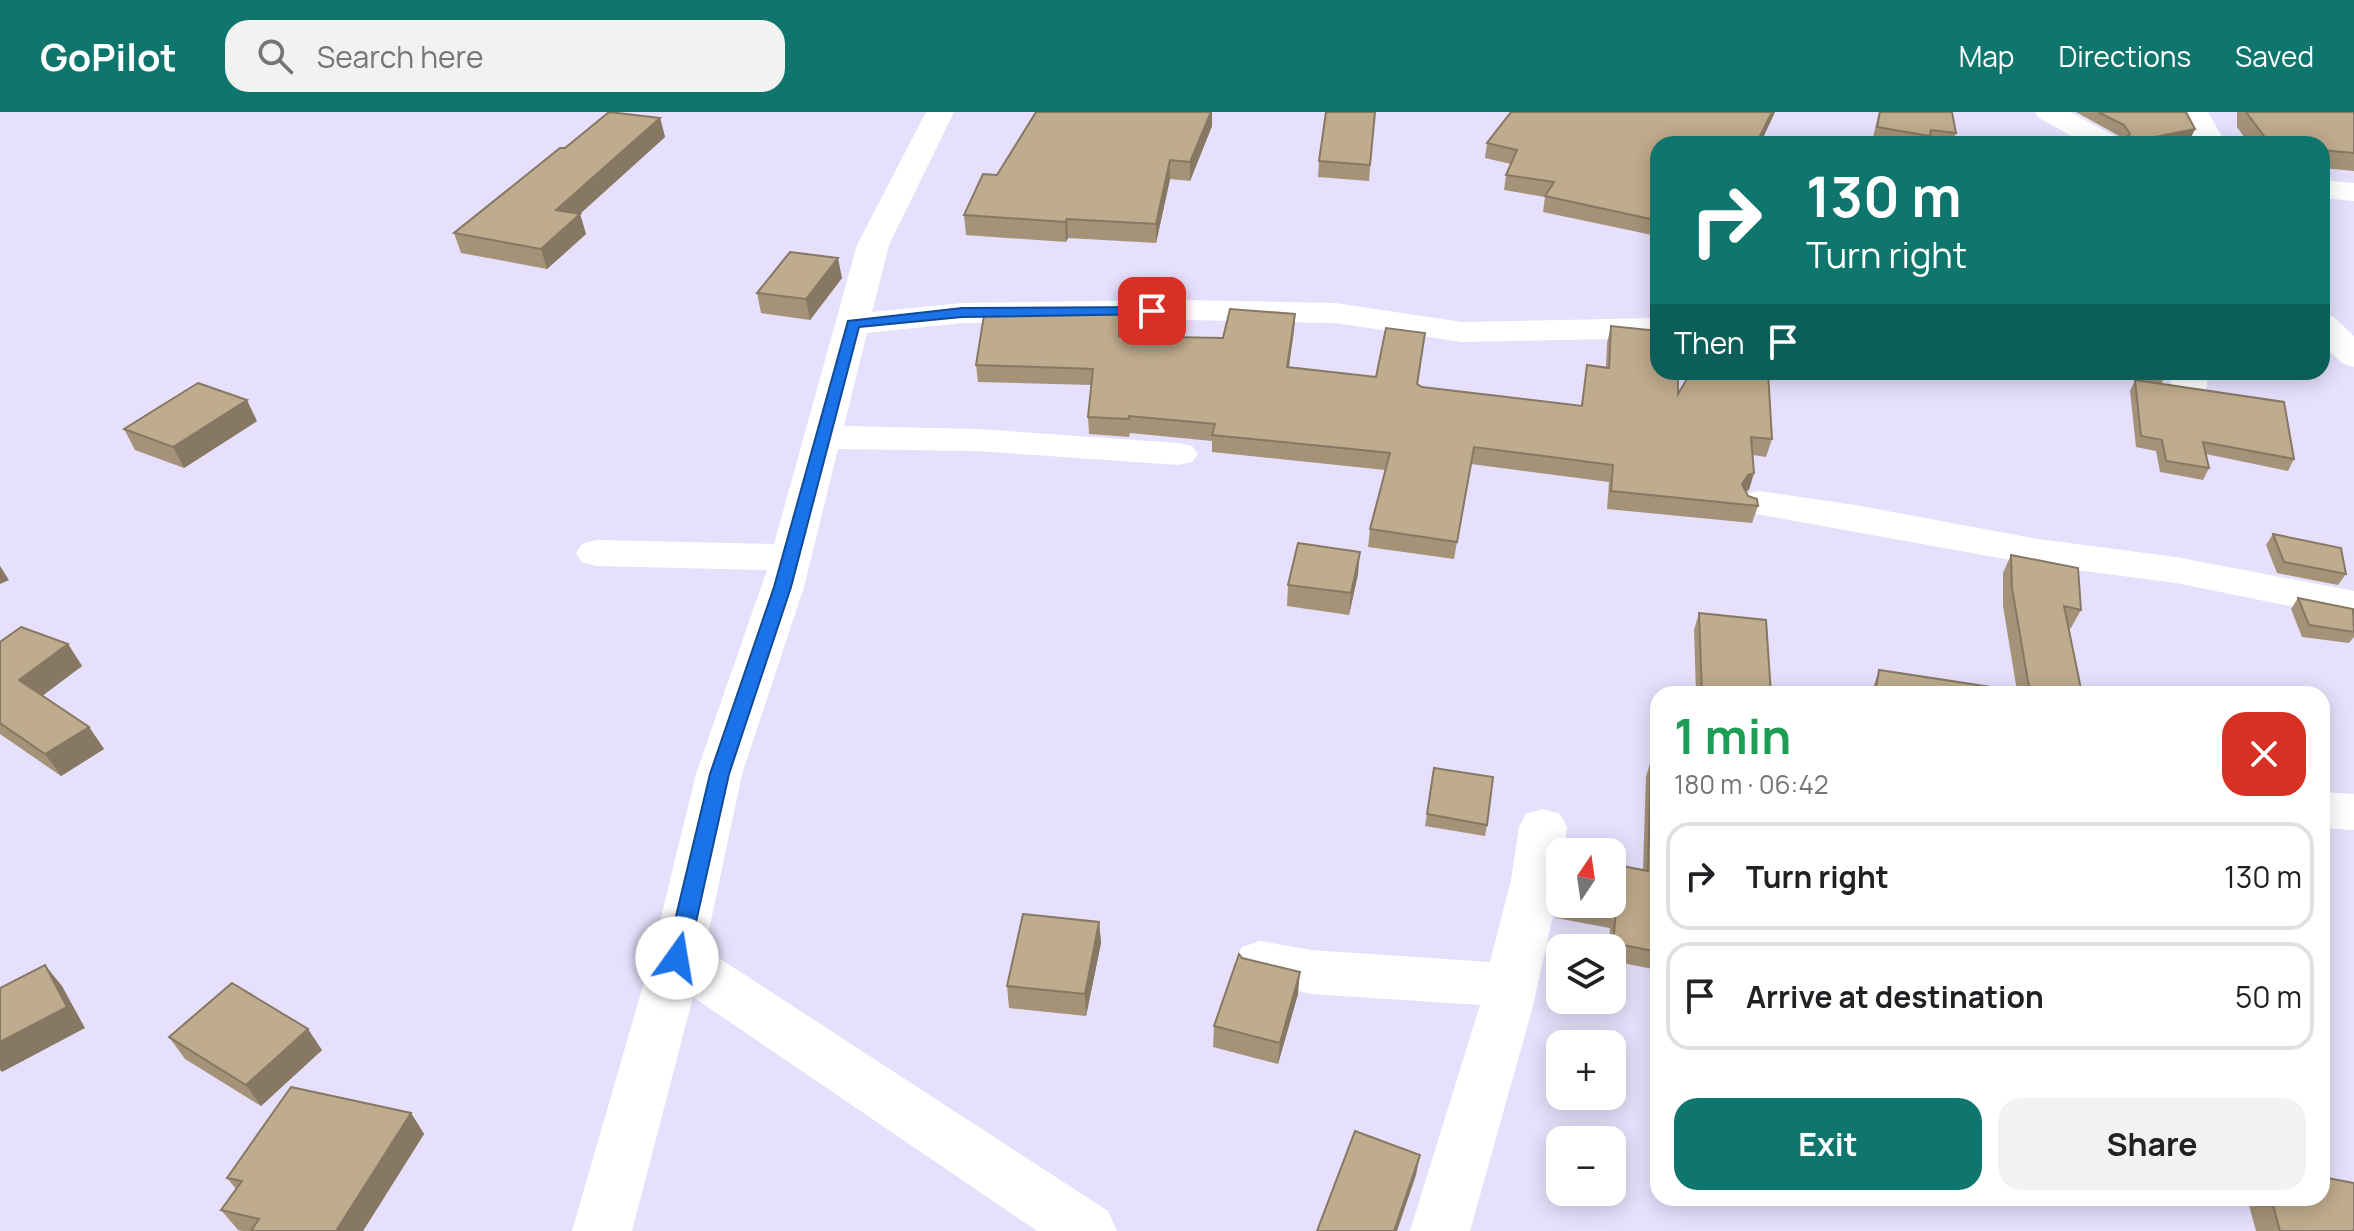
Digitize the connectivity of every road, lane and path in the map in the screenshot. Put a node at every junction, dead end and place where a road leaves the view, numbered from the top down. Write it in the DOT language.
graph roads {
  1 [pos="940,112"];
  2 [pos="2049,112"];
  3 [pos="2194,112"];
  4 [pos="2093,136"];
  5 [pos="2207,136"];
  6 [pos="2330,190"];
  7 [pos="2354,192"];
  8 [pos="853,324"];
  9 [pos="1650,328"];
  10 [pos="2330,332"];
  11 [pos="2354,356"];
  12 [pos="2330,373"];
  13 [pos="2354,376"];
  14 [pos="823,437"];
  15 [pos="1179,454"];
  16 [pos="1759,503"];
  17 [pos="596,553"];
  18 [pos="791,557"];
  19 [pos="2354,605"];
  20 [pos="2330,810"];
  21 [pos="2354,812"];
  22 [pos="1543,827"];
  23 [pos="677,958"];
  24 [pos="1260,962"];
  25 [pos="1511,985"];
  26 [pos="602,1231"];
  27 [pos="1087,1231"];
  28 [pos="1440,1231"];
  1 -- 8 [label="street"];
  2 -- 4 [label="street"];
  3 -- 5 [label="street"];
  6 -- 7 [label="street"];
  8 -- 9 [label="street"];
  8 -- 14 [label="street"];
  10 -- 11 [label="street"];
  12 -- 13 [label="street"];
  14 -- 15 [label="street"];
  14 -- 18 [label="street"];
  16 -- 19 [label="street"];
  17 -- 18 [label="street"];
  18 -- 23 [label="street"];
  20 -- 21 [label="street"];
  22 -- 25 [label="street"];
  23 -- 26 [label="street"];
  23 -- 27 [label="street"];
  24 -- 25 [label="street"];
  25 -- 28 [label="street"];
}
